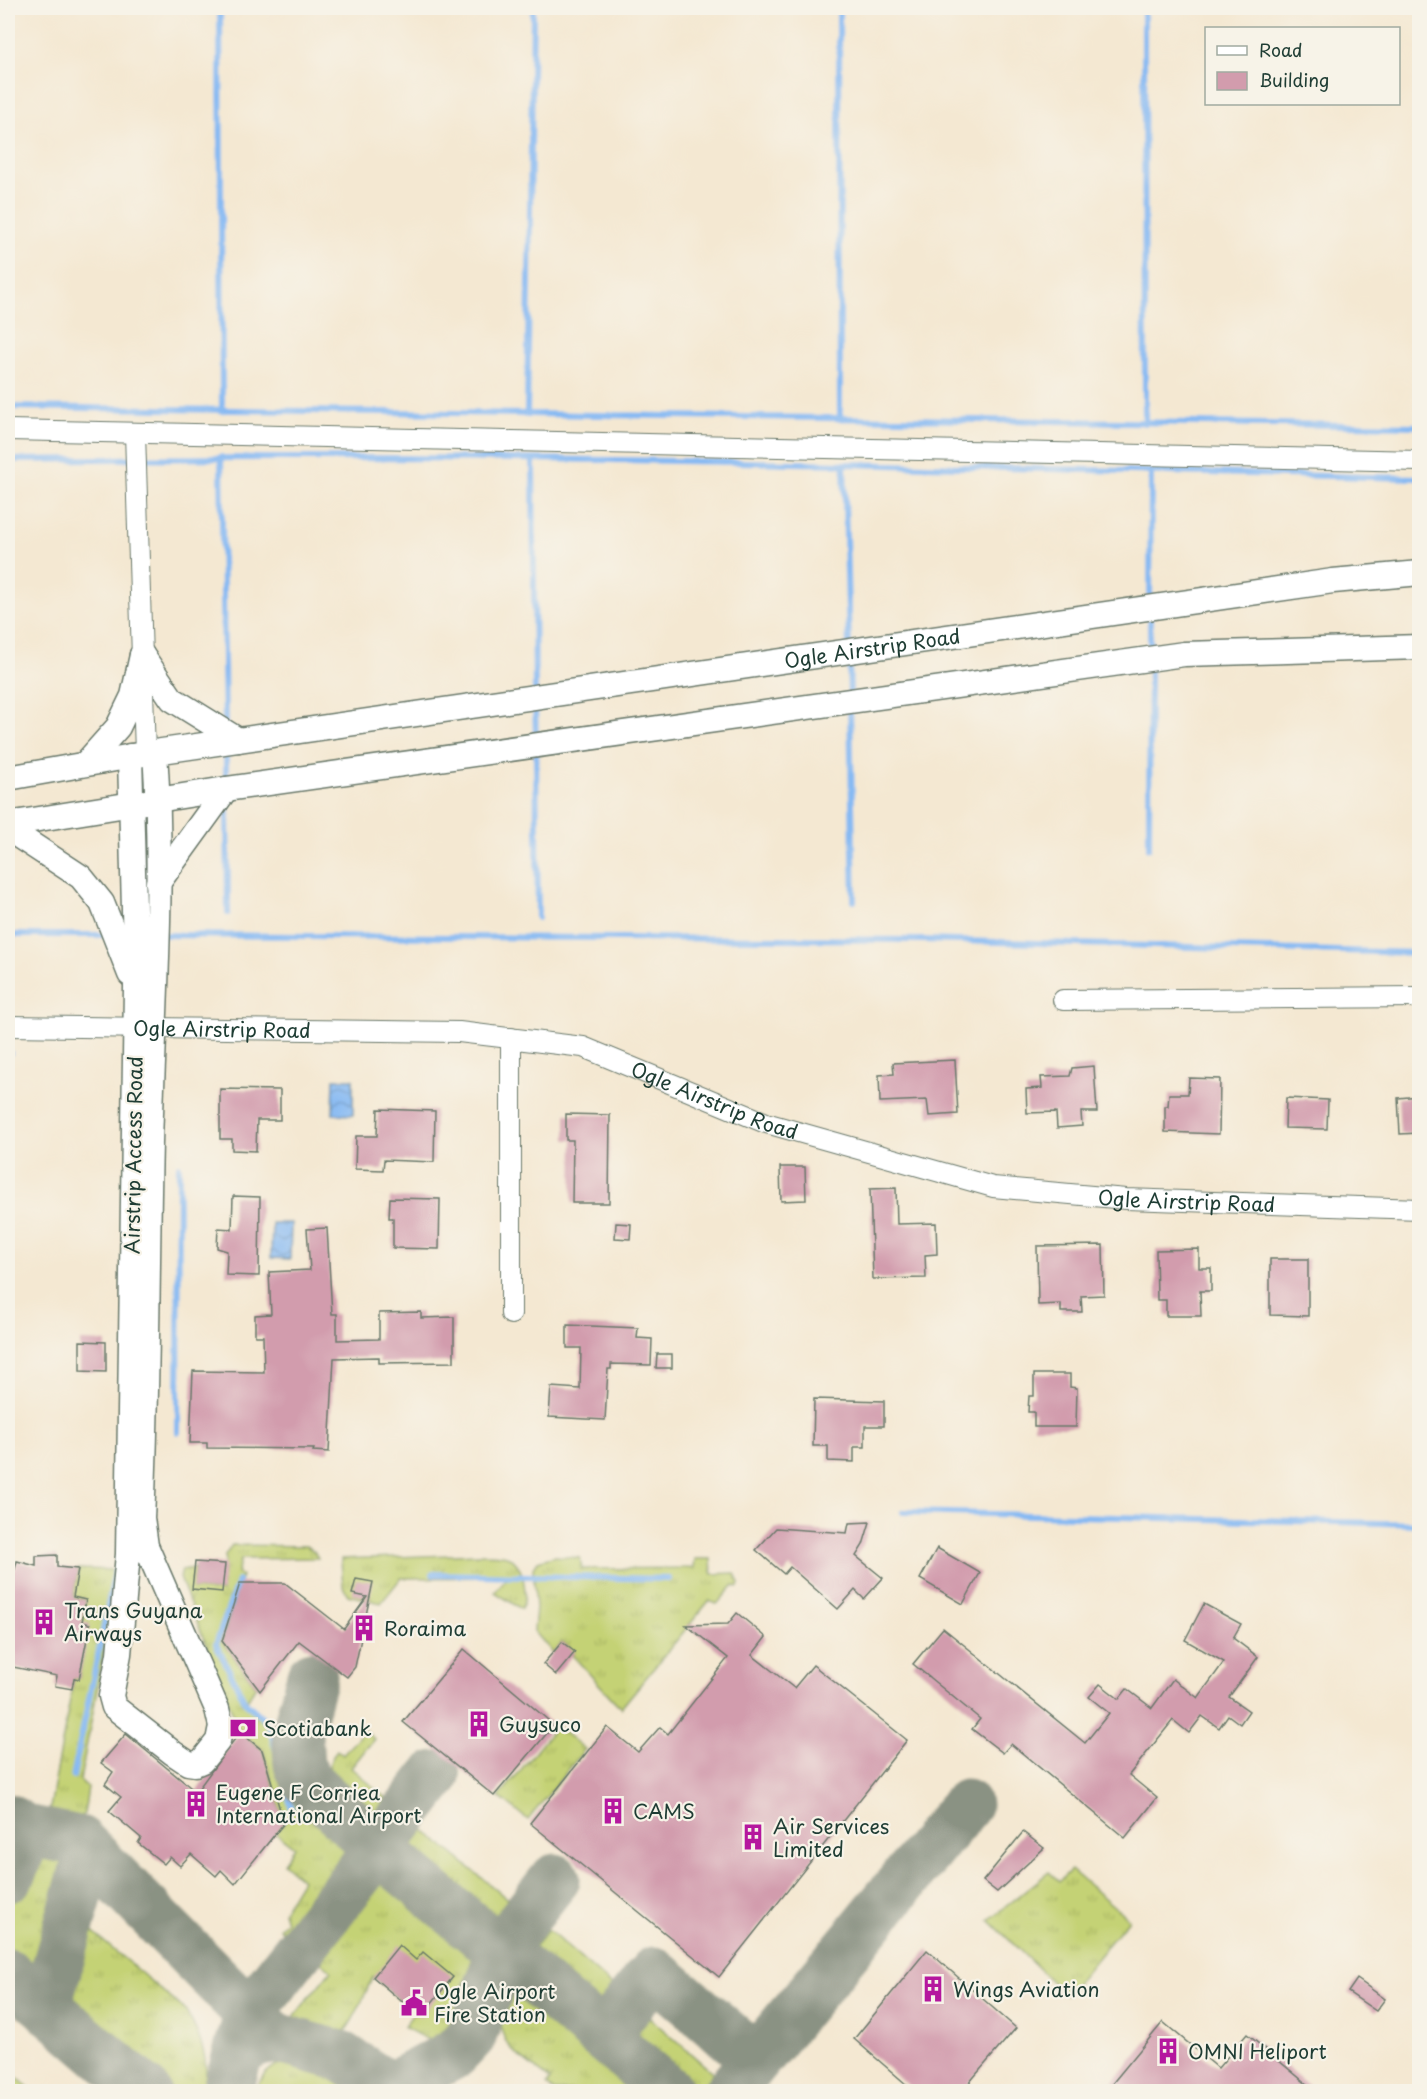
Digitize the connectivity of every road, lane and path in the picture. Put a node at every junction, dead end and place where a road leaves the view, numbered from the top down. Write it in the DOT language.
graph roads {
  1 [pos="8,430"];
  2 [pos="135,433"];
  3 [pos="1419,461"];
  4 [pos="1419,573"];
  5 [pos="1419,647"];
  6 [pos="142,655"];
  7 [pos="238,740"];
  8 [pos="144,754"];
  9 [pos="87,763"];
  10 [pos="8,778"];
  11 [pos="226,789"];
  12 [pos="159,799"];
  13 [pos="131,804"];
  14 [pos="8,826"];
  15 [pos="158,883"];
  16 [pos="136,987"];
  17 [pos="1419,997"];
  18 [pos="1063,1000"];
  19 [pos="8,1026"];
  20 [pos="145,1027"];
  21 [pos="511,1038"];
  22 [pos="1419,1209"];
  23 [pos="511,1314"];
  24 [pos="137,1550"];
  1 -- 2 [label="street"];
  2 -- 3 [label="street"];
  2 -- 6 [label="street"];
  4 -- 7 [label="street, Ogle Airstrip Road"];
  5 -- 11 [label="street"];
  6 -- 7 [label="street"];
  6 -- 8 [label="street"];
  6 -- 9 [label="street"];
  7 -- 8 [label="street, Ogle Airstrip Road"];
  8 -- 9 [label="street, Ogle Airstrip Road"];
  8 -- 12 [label="street, Airstrip Access Road"];
  8 -- 13 [label="street, Airstrip Access Road"];
  9 -- 10 [label="street, Ogle Airstrip Road"];
  11 -- 12 [label="street"];
  11 -- 15 [label="street"];
  12 -- 13 [label="street"];
  12 -- 15 [label="street, Airstrip Access Road"];
  13 -- 14 [label="street"];
  13 -- 16 [label="street, Airstrip Access Road"];
  14 -- 16 [label="street"];
  15 -- 20 [label="street, Airstrip Access Road"];
  16 -- 20 [label="street, Airstrip Access Road"];
  17 -- 18 [label="street"];
  19 -- 20 [label="street, Ogle Airstrip Road"];
  20 -- 21 [label="street, Ogle Airstrip Road"];
  20 -- 24 [label="street, Airstrip Access Road"];
  21 -- 22 [label="street, Ogle Airstrip Road"];
  21 -- 23 [label="street"];
  24 -- 24 [label="street, Airstrip Access Road"];
}
